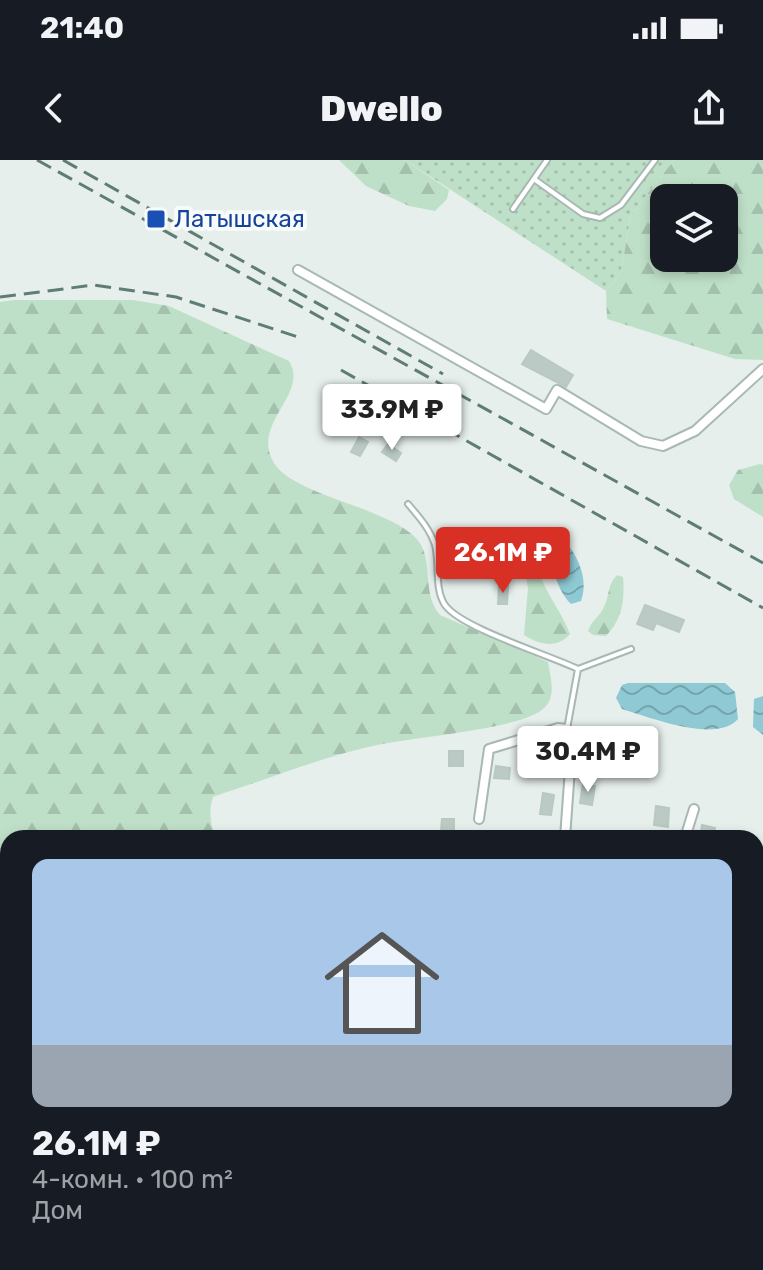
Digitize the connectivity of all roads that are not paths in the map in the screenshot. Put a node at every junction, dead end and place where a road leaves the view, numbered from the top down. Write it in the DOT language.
graph roads {
  1 [pos="547,160"];
  2 [pos="655,160"];
  3 [pos="534,179"];
  4 [pos="513,209"];
  5 [pos="298,270"];
  6 [pos="763,369"];
  7 [pos="408,504"];
  8 [pos="631,649"];
  9 [pos="578,669"];
  10 [pos="567,729"];
  11 [pos="635,730"];
  12 [pos="572,741"];
  13 [pos="694,809"];
  14 [pos="479,819"];
  15 [pos="566,830"];
  16 [pos="687,830"];
  1 -- 3 [label="lane"];
  2 -- 3 [label="lane"];
  3 -- 4 [label="lane"];
  5 -- 6 [label="street"];
  7 -- 9 [label="lane"];
  8 -- 9 [label="lane"];
  9 -- 10 [label="lane"];
  10 -- 12 [label="street"];
  10 -- 14 [label="street"];
  11 -- 12 [label="lane"];
  12 -- 15 [label="street"];
  13 -- 16 [label="street"];
}
